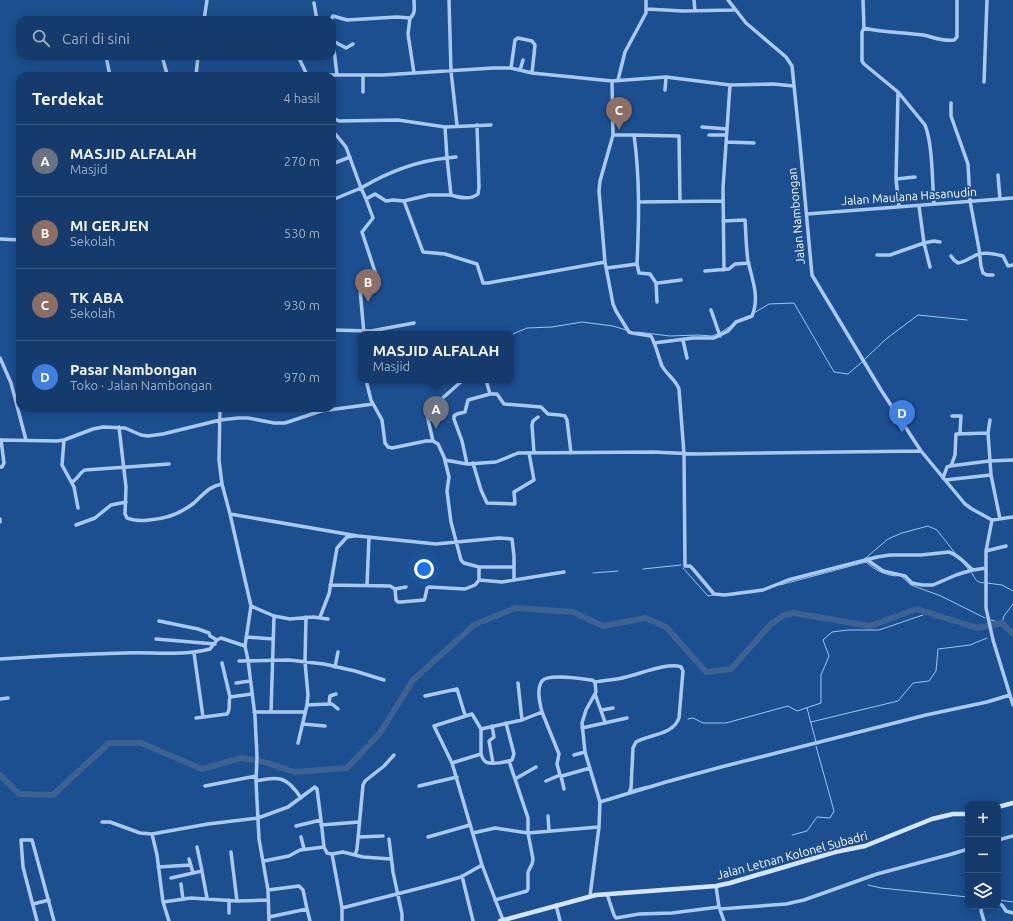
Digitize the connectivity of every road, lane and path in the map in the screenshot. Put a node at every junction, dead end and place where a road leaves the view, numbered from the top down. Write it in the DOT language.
graph roads {
  1 [pos="207,0"];
  2 [pos="414,0"];
  3 [pos="449,0"];
  4 [pos="646,0"];
  5 [pos="694,0"];
  6 [pos="728,0"];
  7 [pos="863,0"];
  8 [pos="957,0"];
  9 [pos="987,0"];
  10 [pos="314,3"];
  11 [pos="647,9"];
  12 [pos="734,10"];
  13 [pos="694,11"];
  14 [pos="205,16"];
  15 [pos="316,16"];
  16 [pos="336,17"];
  17 [pos="410,18"];
  18 [pos="864,28"];
  19 [pos="336,43"];
  20 [pos="353,44"];
  21 [pos="107,60"];
  22 [pos="163,60"];
  23 [pos="198,60"];
  24 [pos="300,60"];
  25 [pos="335,60"];
  26 [pos="523,60"];
  27 [pos="511,68"];
  28 [pos="520,70"];
  29 [pos="450,71"];
  30 [pos="109,72"];
  31 [pos="167,72"];
  32 [pos="196,72"];
  33 [pos="306,72"];
  34 [pos="414,73"];
  35 [pos="532,73"];
  36 [pos="337,75"];
  37 [pos="363,75"];
  38 [pos="666,77"];
  39 [pos="618,80"];
  40 [pos="612,81"];
  41 [pos="984,82"];
  42 [pos="730,85"];
  43 [pos="794,86"];
  44 [pos="665,90"];
  45 [pos="363,92"];
  46 [pos="898,92"];
  47 [pos="951,103"];
  48 [pos="336,120"];
  49 [pos="457,125"];
  50 [pos="477,125"];
  51 [pos="492,125"];
  52 [pos="445,127"];
  53 [pos="702,127"];
  54 [pos="727,129"];
  55 [pos="336,134"];
  56 [pos="613,135"];
  57 [pos="634,135"];
  58 [pos="709,135"];
  59 [pos="726,135"];
  60 [pos="726,142"];
  61 [pos="754,143"];
  62 [pos="350,157"];
  63 [pos="456,157"];
  64 [pos="447,158"];
  65 [pos="336,162"];
  66 [pos="998,175"];
  67 [pos="915,177"];
  68 [pos="896,179"];
  69 [pos="361,188"];
  70 [pos="451,195"];
  71 [pos="336,198"];
  72 [pos="1013,198"];
  73 [pos="366,199"];
  74 [pos="1000,199"];
  75 [pos="404,201"];
  76 [pos="680,201"];
  77 [pos="723,201"];
  78 [pos="970,201"];
  79 [pos="639,202"];
  80 [pos="934,204"];
  81 [pos="919,206"];
  82 [pos="899,207"];
  83 [pos="807,214"];
  84 [pos="723,221"];
  85 [pos="0,239"];
  86 [pos="16,240"];
  87 [pos="940,242"];
  88 [pos="924,243"];
  89 [pos="980,254"];
  90 [pos="877,255"];
  91 [pos="951,256"];
  92 [pos="605,262"];
  93 [pos="749,263"];
  94 [pos="637,264"];
  95 [pos="1013,266"];
  96 [pos="930,267"];
  97 [pos="607,268"];
  98 [pos="724,270"];
  99 [pos="705,271"];
  100 [pos="993,275"];
  101 [pos="681,280"];
  102 [pos="656,283"];
  103 [pos="657,302"];
  104 [pos="711,310"];
  105 [pos="414,323"];
  106 [pos="336,330"];
  107 [pos="364,331"];
  108 [pos="374,331"];
  109 [pos="358,332"];
  110 [pos="720,336"];
  111 [pos="683,340"];
  112 [pos="654,343"];
  113 [pos="0,358"];
  114 [pos="687,358"];
  115 [pos="367,383"];
  116 [pos="460,383"];
  117 [pos="487,383"];
  118 [pos="490,394"];
  119 [pos="16,402"];
  120 [pos="373,404"];
  121 [pos="336,409"];
  122 [pos="19,412"];
  123 [pos="220,412"];
  124 [pos="318,412"];
  125 [pos="952,416"];
  126 [pos="538,417"];
  127 [pos="220,420"];
  128 [pos="990,420"];
  129 [pos="119,427"];
  130 [pos="960,433"];
  131 [pos="988,434"];
  132 [pos="0,440"];
  133 [pos="26,440"];
  134 [pos="64,440"];
  135 [pos="433,442"];
  136 [pos="921,451"];
  137 [pos="529,453"];
  138 [pos="534,453"];
  139 [pos="571,453"];
  140 [pos="684,454"];
  141 [pos="445,460"];
  142 [pos="1013,460"];
  143 [pos="989,461"];
  144 [pos="473,463"];
  145 [pos="169,464"];
  146 [pos="467,464"];
  147 [pos="951,466"];
  148 [pos="0,467"];
  149 [pos="124,467"];
  150 [pos="991,475"];
  151 [pos="944,479"];
  152 [pos="72,482"];
  153 [pos="222,484"];
  154 [pos="126,502"];
  155 [pos="78,508"];
  156 [pos="230,514"];
  157 [pos="1013,517"];
  158 [pos="0,519"];
  159 [pos="1000,519"];
  160 [pos="992,520"];
  161 [pos="0,522"];
  162 [pos="76,525"];
  163 [pos="358,536"];
  164 [pos="369,537"];
  165 [pos="457,541"];
  166 [pos="1006,546"];
  167 [pos="986,551"];
  168 [pos="866,559"];
  169 [pos="479,567"];
  170 [pos="514,567"];
  171 [pos="986,568"];
  172 [pos="973,570"];
  173 [pos="564,572"];
  174 [pos="479,580"];
  175 [pos="514,580"];
  176 [pos="367,584"];
  177 [pos="330,585"];
  178 [pos="406,587"];
  179 [pos="395,589"];
  180 [pos="251,606"];
  181 [pos="274,616"];
  182 [pos="306,617"];
  183 [pos="320,617"];
  184 [pos="328,619"];
  185 [pos="158,621"];
  186 [pos="246,637"];
  187 [pos="156,639"];
  188 [pos="273,639"];
  189 [pos="216,642"];
  190 [pos="246,646"];
  191 [pos="338,652"];
  192 [pos="194,653"];
  193 [pos="0,659"];
  194 [pos="248,660"];
  195 [pos="273,660"];
  196 [pos="239,661"];
  197 [pos="305,662"];
  198 [pos="222,663"];
  199 [pos="335,667"];
  200 [pos="384,680"];
  201 [pos="250,681"];
  202 [pos="595,682"];
  203 [pos="236,683"];
  204 [pos="518,683"];
  205 [pos="252,694"];
  206 [pos="336,694"];
  207 [pos="595,694"];
  208 [pos="1010,695"];
  209 [pos="425,696"];
  210 [pos="8,698"];
  211 [pos="230,698"];
  212 [pos="0,699"];
  213 [pos="329,704"];
  214 [pos="307,705"];
  215 [pos="1013,705"];
  216 [pos="613,708"];
  217 [pos="338,709"];
  218 [pos="602,710"];
  219 [pos="254,712"];
  220 [pos="271,712"];
  221 [pos="305,712"];
  222 [pos="542,712"];
  223 [pos="465,715"];
  224 [pos="204,717"];
  225 [pos="196,718"];
  226 [pos="627,718"];
  227 [pos="522,720"];
  228 [pos="605,722"];
  229 [pos="506,723"];
  230 [pos="303,724"];
  231 [pos="325,726"];
  232 [pos="492,726"];
  233 [pos="582,728"];
  234 [pos="481,729"];
  235 [pos="298,743"];
  236 [pos="585,752"];
  237 [pos="481,754"];
  238 [pos="394,755"];
  239 [pos="574,755"];
  240 [pos="509,761"];
  241 [pos="452,763"];
  242 [pos="493,763"];
  243 [pos="536,767"];
  244 [pos="590,768"];
  245 [pos="560,775"];
  246 [pos="256,776"];
  247 [pos="457,777"];
  248 [pos="515,778"];
  249 [pos="256,781"];
  250 [pos="546,781"];
  251 [pos="205,786"];
  252 [pos="419,786"];
  253 [pos="564,789"];
  254 [pos="629,793"];
  255 [pos="301,798"];
  256 [pos="600,802"];
  257 [pos="1013,803"];
  258 [pos="1001,806"];
  259 [pos="965,814"];
  260 [pos="548,816"];
  261 [pos="258,818"];
  262 [pos="321,820"];
  263 [pos="102,822"];
  264 [pos="359,822"];
  265 [pos="321,825"];
  266 [pos="470,825"];
  267 [pos="296,826"];
  268 [pos="599,826"];
  269 [pos="549,831"];
  270 [pos="472,832"];
  271 [pos="528,833"];
  272 [pos="152,834"];
  273 [pos="383,836"];
  274 [pos="1013,836"];
  275 [pos="301,837"];
  276 [pos="358,837"];
  277 [pos="428,837"];
  278 [pos="1001,839"];
  279 [pos="389,840"];
  280 [pos="197,847"];
  281 [pos="324,847"];
  282 [pos="304,849"];
  283 [pos="965,850"];
  284 [pos="231,852"];
  285 [pos="332,854"];
  286 [pos="355,855"];
  287 [pos="189,859"];
  288 [pos="391,859"];
  289 [pos="264,861"];
  290 [pos="482,864"];
  291 [pos="191,865"];
  292 [pos="158,867"];
  293 [pos="202,871"];
  294 [pos="193,873"];
  295 [pos="462,876"];
  296 [pos="171,878"];
  297 [pos="181,884"];
  298 [pos="716,886"];
  299 [pos="268,890"];
  300 [pos="397,894"];
  301 [pos="607,894"];
  302 [pos="590,896"];
  303 [pos="207,898"];
  304 [pos="183,899"];
  305 [pos="48,900"];
  306 [pos="229,900"];
  307 [pos="268,900"];
  308 [pos="495,900"];
  309 [pos="237,901"];
  310 [pos="163,902"];
  311 [pos="33,904"];
  312 [pos="1001,904"];
  313 [pos="556,905"];
  314 [pos="342,908"];
  315 [pos="719,908"];
  316 [pos="307,909"];
  317 [pos="981,909"];
  318 [pos="229,913"];
  319 [pos="1013,913"];
  320 [pos="269,919"];
  321 [pos="37,921"];
  322 [pos="54,921"];
  323 [pos="169,921"];
  324 [pos="310,921"];
  325 [pos="342,921"];
  326 [pos="402,921"];
  327 [pos="473,921"];
  328 [pos="502,921"];
  329 [pos="560,921"];
  330 [pos="724,921"];
  331 [pos="984,921"];
  1 -- 14 [label="street"];
  2 -- 17 [label="street"];
  3 -- 29 [label="street"];
  4 -- 11 [label="street"];
  5 -- 13 [label="street"];
  6 -- 12 [label="street, Jalan Nambongan"];
  7 -- 18 [label="street"];
  8 -- 18 [label="street"];
  9 -- 41 [label="street"];
  10 -- 15 [label="street"];
  11 -- 13 [label="street"];
  11 -- 39 [label="street"];
  12 -- 13 [label="street"];
  12 -- 43 [label="street, Jalan Nambongan"];
  16 -- 17 [label="street"];
  17 -- 34 [label="street"];
  18 -- 46 [label="street"];
  19 -- 20 [label="street"];
  21 -- 30 [label="street"];
  22 -- 31 [label="street"];
  23 -- 32 [label="street"];
  24 -- 33 [label="street"];
  25 -- 36 [label="street"];
  26 -- 28 [label="street"];
  27 -- 28 [label="street"];
  27 -- 29 [label="street"];
  27 -- 35 [label="street"];
  28 -- 35 [label="street"];
  29 -- 34 [label="street"];
  29 -- 49 [label="street"];
  34 -- 37 [label="street"];
  35 -- 40 [label="street"];
  36 -- 37 [label="street"];
  37 -- 45 [label="street"];
  38 -- 39 [label="street"];
  38 -- 42 [label="street"];
  38 -- 44 [label="street"];
  39 -- 40 [label="street"];
  40 -- 56 [label="street"];
  42 -- 43 [label="street"];
  42 -- 54 [label="street"];
  43 -- 83 [label="street, Jalan Nambongan"];
  46 -- 68 [label="street"];
  46 -- 80 [label="street"];
  47 -- 78 [label="street"];
  48 -- 52 [label="street"];
  49 -- 50 [label="street"];
  49 -- 52 [label="street"];
  50 -- 51 [label="street"];
  50 -- 70 [label="street"];
  52 -- 64 [label="street"];
  53 -- 54 [label="street"];
  54 -- 59 [label="street"];
  55 -- 62 [label="street"];
  56 -- 57 [label="street"];
  56 -- 92 [label="street"];
  57 -- 76 [label="street"];
  57 -- 79 [label="street"];
  58 -- 59 [label="street"];
  59 -- 60 [label="street"];
  60 -- 61 [label="street"];
  60 -- 77 [label="street"];
  62 -- 65 [label="street"];
  62 -- 69 [label="street"];
  63 -- 64 [label="street"];
  64 -- 69 [label="street"];
  64 -- 70 [label="street"];
  66 -- 74 [label="street"];
  67 -- 68 [label="street"];
  68 -- 82 [label="street"];
  69 -- 71 [label="street"];
  69 -- 73 [label="street"];
  70 -- 75 [label="street"];
  72 -- 74 [label="street, Jalan Maulana Hasanudin"];
  73 -- 75 [label="street"];
  73 -- 107 [label="street"];
  74 -- 78 [label="street, Jalan Maulana Hasanudin"];
  75 -- 92 [label="street"];
  76 -- 77 [label="street"];
  76 -- 79 [label="street"];
  77 -- 84 [label="street"];
  78 -- 80 [label="street, Jalan Maulana Hasanudin"];
  78 -- 89 [label="street"];
  79 -- 94 [label="street"];
  80 -- 81 [label="street, Jalan Maulana Hasanudin"];
  81 -- 82 [label="street, Jalan Maulana Hasanudin"];
  81 -- 88 [label="street"];
  82 -- 83 [label="street, Jalan Maulana Hasanudin"];
  83 -- 136 [label="street, Jalan Nambongan"];
  84 -- 93 [label="street"];
  84 -- 98 [label="street"];
  85 -- 86 [label="street"];
  87 -- 88 [label="street"];
  88 -- 90 [label="street"];
  88 -- 96 [label="street"];
  89 -- 91 [label="street"];
  89 -- 95 [label="street"];
  89 -- 100 [label="street"];
  92 -- 97 [label="street"];
  93 -- 98 [label="street"];
  93 -- 110 [label="street"];
  94 -- 97 [label="street"];
  94 -- 102 [label="street"];
  97 -- 112 [label="street"];
  98 -- 99 [label="street"];
  101 -- 102 [label="street"];
  102 -- 103 [label="street"];
  104 -- 110 [label="street"];
  105 -- 108 [label="street"];
  106 -- 109 [label="street"];
  110 -- 111 [label="street"];
  111 -- 112 [label="street"];
  111 -- 114 [label="street"];
  112 -- 140 [label="street"];
  113 -- 119 [label="street"];
  115 -- 120 [label="street"];
  116 -- 135 [label="street"];
  117 -- 118 [label="street"];
  118 -- 139 [label="street"];
  118 -- 146 [label="street"];
  120 -- 121 [label="street"];
  120 -- 135 [label="street"];
  122 -- 133 [label="street"];
  123 -- 127 [label="street"];
  124 -- 127 [label="street"];
  125 -- 130 [label="street"];
  126 -- 138 [label="street"];
  127 -- 129 [label="street"];
  127 -- 153 [label="street"];
  128 -- 131 [label="street"];
  129 -- 134 [label="street"];
  129 -- 149 [label="street"];
  130 -- 131 [label="street"];
  130 -- 147 [label="street"];
  131 -- 143 [label="street"];
  132 -- 133 [label="street"];
  132 -- 148 [label="street"];
  133 -- 134 [label="street"];
  134 -- 152 [label="street"];
  135 -- 141 [label="street"];
  136 -- 140 [label="street"];
  136 -- 151 [label="street, Jalan Nambongan"];
  137 -- 138 [label="street"];
  137 -- 144 [label="street"];
  137 -- 144 [label="street"];
  138 -- 139 [label="street"];
  139 -- 140 [label="street"];
  140 -- 168 [label="street"];
  141 -- 146 [label="street"];
  141 -- 165 [label="street"];
  142 -- 143 [label="street"];
  143 -- 147 [label="street"];
  143 -- 150 [label="street"];
  144 -- 146 [label="street"];
  145 -- 149 [label="street"];
  147 -- 151 [label="street"];
  149 -- 152 [label="street"];
  149 -- 154 [label="street"];
  150 -- 151 [label="street"];
  150 -- 159 [label="street"];
  151 -- 160 [label="street, Jalan Nambongan"];
  152 -- 155 [label="street"];
  153 -- 154 [label="street"];
  153 -- 156 [label="street"];
  154 -- 162 [label="street"];
  156 -- 163 [label="street"];
  156 -- 180 [label="street"];
  157 -- 159 [label="street"];
  158 -- 161 [label="street"];
  159 -- 160 [label="street"];
  160 -- 167 [label="street"];
  163 -- 164 [label="street"];
  163 -- 177 [label="street"];
  164 -- 165 [label="street"];
  164 -- 176 [label="street"];
  165 -- 169 [label="street"];
  165 -- 170 [label="street"];
  166 -- 167 [label="street"];
  167 -- 171 [label="street"];
  168 -- 172 [label="street"];
  168 -- 172 [label="street"];
  169 -- 170 [label="street"];
  169 -- 174 [label="street"];
  170 -- 175 [label="street"];
  171 -- 172 [label="street"];
  171 -- 208 [label="street"];
  173 -- 175 [label="street"];
  174 -- 175 [label="street"];
  174 -- 179 [label="street"];
  176 -- 177 [label="street"];
  176 -- 179 [label="street"];
  177 -- 183 [label="street"];
  178 -- 179 [label="street"];
  180 -- 181 [label="street"];
  180 -- 186 [label="street"];
  181 -- 182 [label="street"];
  181 -- 188 [label="street"];
  182 -- 183 [label="street"];
  182 -- 197 [label="street"];
  183 -- 184 [label="street"];
  185 -- 189 [label="street"];
  186 -- 188 [label="street"];
  186 -- 190 [label="street"];
  187 -- 189 [label="street"];
  188 -- 195 [label="street"];
  189 -- 190 [label="street"];
  189 -- 192 [label="street"];
  190 -- 194 [label="street"];
  191 -- 199 [label="street"];
  192 -- 193 [label="street"];
  192 -- 224 [label="street"];
  194 -- 195 [label="street"];
  194 -- 196 [label="street"];
  194 -- 201 [label="street"];
  195 -- 197 [label="street"];
  195 -- 220 [label="street"];
  197 -- 199 [label="street"];
  197 -- 214 [label="street"];
  198 -- 211 [label="street"];
  199 -- 200 [label="street"];
  201 -- 203 [label="street"];
  201 -- 205 [label="street"];
  202 -- 207 [label="street"];
  202 -- 222 [label="street"];
  202 -- 254 [label="street"];
  204 -- 227 [label="street"];
  205 -- 211 [label="street"];
  205 -- 219 [label="street"];
  206 -- 213 [label="street"];
  207 -- 218 [label="street"];
  207 -- 233 [label="street"];
  208 -- 215 [label="street"];
  208 -- 254 [label="street"];
  209 -- 223 [label="street"];
  210 -- 212 [label="street"];
  211 -- 224 [label="street"];
  213 -- 214 [label="street"];
  213 -- 217 [label="street"];
  214 -- 221 [label="street"];
  216 -- 218 [label="street"];
  218 -- 228 [label="street"];
  219 -- 220 [label="street"];
  219 -- 246 [label="street"];
  220 -- 221 [label="street"];
  221 -- 230 [label="street"];
  222 -- 227 [label="street"];
  222 -- 245 [label="street"];
  223 -- 234 [label="street"];
  223 -- 241 [label="street"];
  224 -- 225 [label="street"];
  226 -- 228 [label="street"];
  227 -- 229 [label="street"];
  228 -- 233 [label="street"];
  229 -- 232 [label="street"];
  229 -- 240 [label="street"];
  230 -- 231 [label="street"];
  230 -- 235 [label="street"];
  232 -- 234 [label="street"];
  232 -- 242 [label="street"];
  233 -- 236 [label="street"];
  234 -- 237 [label="street"];
  236 -- 239 [label="street"];
  236 -- 244 [label="street"];
  237 -- 241 [label="street"];
  237 -- 242 [label="street"];
  238 -- 264 [label="street"];
  240 -- 242 [label="street"];
  240 -- 248 [label="street"];
  241 -- 247 [label="street"];
  243 -- 248 [label="street"];
  244 -- 245 [label="street"];
  244 -- 256 [label="street"];
  245 -- 250 [label="street"];
  245 -- 253 [label="street"];
  246 -- 249 [label="street"];
  246 -- 251 [label="street"];
  247 -- 252 [label="street"];
  247 -- 266 [label="street"];
  248 -- 271 [label="street"];
  249 -- 255 [label="street"];
  249 -- 261 [label="street"];
  254 -- 256 [label="street"];
  255 -- 261 [label="street"];
  255 -- 262 [label="street"];
  256 -- 268 [label="street"];
  257 -- 258 [label="main road"];
  259 -- 298 [label="main road, Jalan Letnan Kolonel Subadri"];
  260 -- 269 [label="street"];
  261 -- 272 [label="street"];
  261 -- 289 [label="street"];
  262 -- 265 [label="street"];
  262 -- 267 [label="street"];
  263 -- 272 [label="street"];
  264 -- 265 [label="street"];
  264 -- 276 [label="street"];
  265 -- 281 [label="street"];
  266 -- 270 [label="street"];
  266 -- 277 [label="street"];
  268 -- 269 [label="street"];
  268 -- 302 [label="street"];
  269 -- 271 [label="street"];
  270 -- 271 [label="street"];
  270 -- 290 [label="street"];
  271 -- 308 [label="street"];
  272 -- 292 [label="street"];
  273 -- 276 [label="street"];
  274 -- 278 [label="street"];
  275 -- 282 [label="street"];
  276 -- 286 [label="street"];
  279 -- 288 [label="street"];
  280 -- 293 [label="street"];
  281 -- 282 [label="street"];
  281 -- 285 [label="street"];
  282 -- 289 [label="street"];
  283 -- 315 [label="street"];
  284 -- 309 [label="street"];
  285 -- 286 [label="street"];
  285 -- 314 [label="street"];
  286 -- 288 [label="street"];
  287 -- 291 [label="street"];
  288 -- 300 [label="street"];
  289 -- 299 [label="street"];
  290 -- 295 [label="street"];
  290 -- 308 [label="street"];
  291 -- 292 [label="street"];
  291 -- 294 [label="street"];
  292 -- 310 [label="street"];
  293 -- 294 [label="street"];
  293 -- 303 [label="street"];
  294 -- 296 [label="street"];
  295 -- 300 [label="street"];
  295 -- 327 [label="street"];
  297 -- 304 [label="street"];
  298 -- 301 [label="main road, Jalan Letnan Kolonel Subadri"];
  298 -- 315 [label="street"];
  299 -- 307 [label="street"];
  299 -- 316 [label="street"];
  300 -- 314 [label="street"];
  300 -- 326 [label="street"];
  301 -- 302 [label="main road, Jalan Letnan Kolonel Subadri"];
  301 -- 315 [label="street"];
  302 -- 313 [label="main road, Jalan Letnan Kolonel Subadri"];
  303 -- 304 [label="street"];
  303 -- 306 [label="street"];
  304 -- 310 [label="street"];
  305 -- 311 [label="street"];
  305 -- 311 [label="street"];
  305 -- 322 [label="street"];
  306 -- 309 [label="street"];
  306 -- 318 [label="street"];
  307 -- 309 [label="street"];
  307 -- 320 [label="street"];
  308 -- 328 [label="street"];
  310 -- 323 [label="street"];
  311 -- 321 [label="street"];
  312 -- 319 [label="street"];
  313 -- 328 [label="main road, Jalan Letnan Kolonel Subadri"];
  313 -- 329 [label="street"];
  314 -- 325 [label="street"];
  315 -- 330 [label="street"];
  316 -- 320 [label="street"];
  316 -- 324 [label="street"];
  317 -- 331 [label="street"];
}
